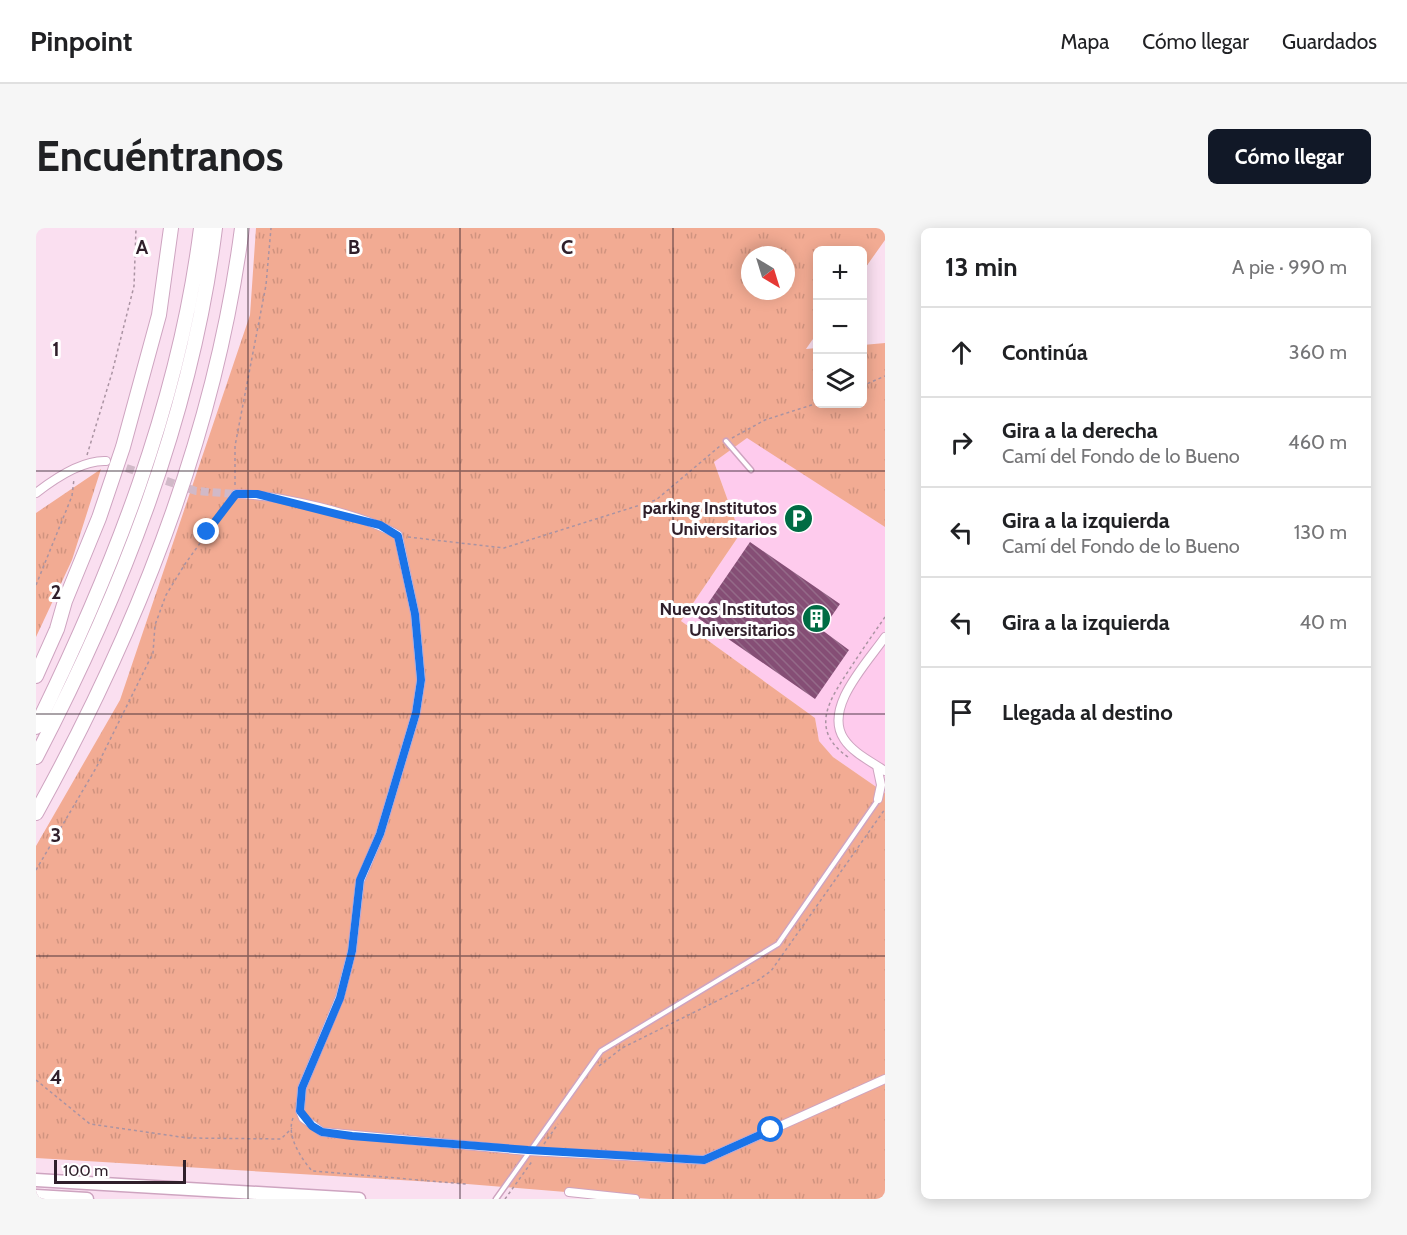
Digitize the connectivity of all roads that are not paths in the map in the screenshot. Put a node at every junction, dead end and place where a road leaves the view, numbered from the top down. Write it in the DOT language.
graph roads {
  1 [pos="171,228"];
  2 [pos="194,228"];
  3 [pos="201,228"];
  4 [pos="215,228"];
  5 [pos="242,228"];
  6 [pos="166,395"];
  7 [pos="726,441"];
  8 [pos="106,461"];
  9 [pos="751,470"];
  10 [pos="36,493"];
  11 [pos="236,494"];
  12 [pos="885,637"];
  13 [pos="36,676"];
  14 [pos="36,727"];
  15 [pos="36,757"];
  16 [pos="877,765"];
  17 [pos="885,771"];
  18 [pos="882,797"];
  19 [pos="36,813"];
  20 [pos="885,1079"];
  21 [pos="528,1150"];
  22 [pos="36,1179"];
  23 [pos="569,1192"];
  24 [pos="36,1196"];
  25 [pos="87,1199"];
  26 [pos="359,1199"];
  27 [pos="496,1199"];
  28 [pos="635,1199"];
  1 -- 13 [label="highway"];
  2 -- 6 [label="highway"];
  3 -- 6 [label="highway"];
  4 -- 15 [label="highway"];
  5 -- 19 [label="highway"];
  6 -- 14 [label="highway"];
  7 -- 9 [label="lane"];
  8 -- 10 [label="street"];
  11 -- 21 [label="street"];
  12 -- 16 [label="street"];
  16 -- 17 [label="street"];
  16 -- 18 [label="street"];
  18 -- 21 [label="lane"];
  20 -- 21 [label="street"];
  21 -- 27 [label="lane"];
  22 -- 26 [label="main road"];
  23 -- 28 [label="street"];
  24 -- 25 [label="main road"];
}
